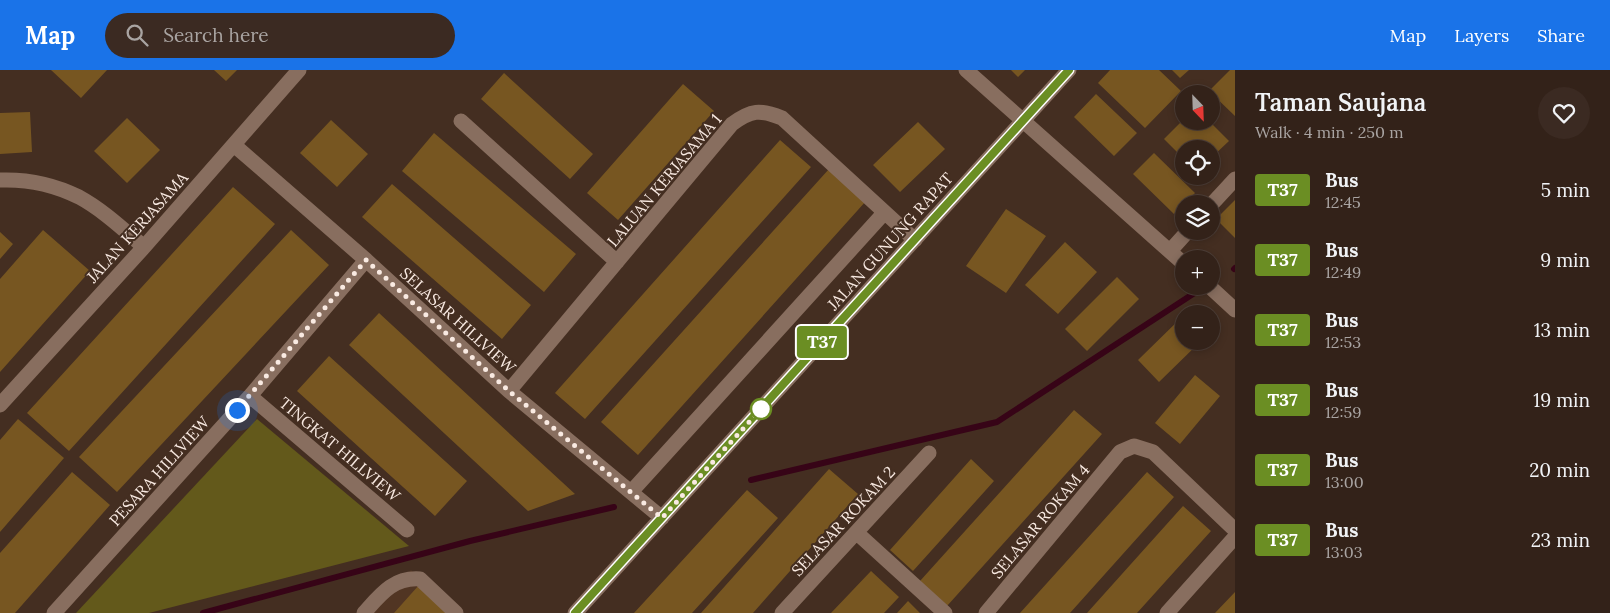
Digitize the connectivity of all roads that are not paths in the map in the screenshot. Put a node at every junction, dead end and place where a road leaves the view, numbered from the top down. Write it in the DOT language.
graph roads {
  1 [pos="299,70"];
  2 [pos="966,70"];
  3 [pos="1069,70"];
  4 [pos="461,121"];
  5 [pos="1024,121"];
  6 [pos="234,145"];
  7 [pos="1235,179"];
  8 [pos="0,180"];
  9 [pos="1220,195"];
  10 [pos="884,213"];
  11 [pos="915,240"];
  12 [pos="1180,240"];
  13 [pos="144,247"];
  14 [pos="1170,251"];
  15 [pos="1175,256"];
  16 [pos="366,260"];
  17 [pos="618,262"];
  18 [pos="1219,295"];
  19 [pos="1235,310"];
  20 [pos="509,391"];
  21 [pos="250,396"];
  22 [pos="0,405"];
  23 [pos="929,453"];
  24 [pos="631,492"];
  25 [pos="662,518"];
  26 [pos="407,530"];
  27 [pos="1235,530"];
  28 [pos="857,532"];
  29 [pos="1235,537"];
  30 [pos="54,613"];
  31 [pos="364,613"];
  32 [pos="456,613"];
  33 [pos="575,613"];
  34 [pos="782,613"];
  35 [pos="945,613"];
  36 [pos="986,613"];
  37 [pos="1167,613"];
  1 -- 6 [label="street, JALAN KERJASAMA"];
  2 -- 5 [label="street"];
  3 -- 5 [label="street, JALAN GUNUNG RAPAT"];
  4 -- 17 [label="street"];
  5 -- 11 [label="street, JALAN GUNUNG RAPAT"];
  5 -- 14 [label="street"];
  6 -- 13 [label="street, JALAN KERJASAMA"];
  6 -- 16 [label="street, SELASAR HILLVIEW"];
  7 -- 9 [label="street"];
  8 -- 13 [label="street"];
  10 -- 11 [label="street, LALUAN KERJASAMA 1"];
  10 -- 17 [label="street, LALUAN KERJASAMA 1"];
  10 -- 24 [label="street"];
  11 -- 25 [label="street, JALAN GUNUNG RAPAT"];
  12 -- 14 [label="street"];
  13 -- 22 [label="street, JALAN KERJASAMA"];
  14 -- 15 [label="street"];
  16 -- 20 [label="street, SELASAR HILLVIEW"];
  16 -- 21 [label="street, PESARA HILLVIEW"];
  17 -- 20 [label="street, LALUAN KERJASAMA 1"];
  18 -- 19 [label="street"];
  20 -- 24 [label="street, SELASAR HILLVIEW"];
  21 -- 26 [label="street, TINGKAT HILLVIEW"];
  21 -- 30 [label="street, PESARA HILLVIEW"];
  23 -- 28 [label="street, SELASAR ROKAM 2"];
  24 -- 25 [label="street, SELASAR HILLVIEW"];
  25 -- 33 [label="street, JALAN GUNUNG RAPAT"];
  27 -- 36 [label="street, SELASAR ROKAM 4"];
  28 -- 34 [label="street, SELASAR ROKAM 2"];
  28 -- 35 [label="street"];
  29 -- 37 [label="street"];
  31 -- 32 [label="street"];
}
